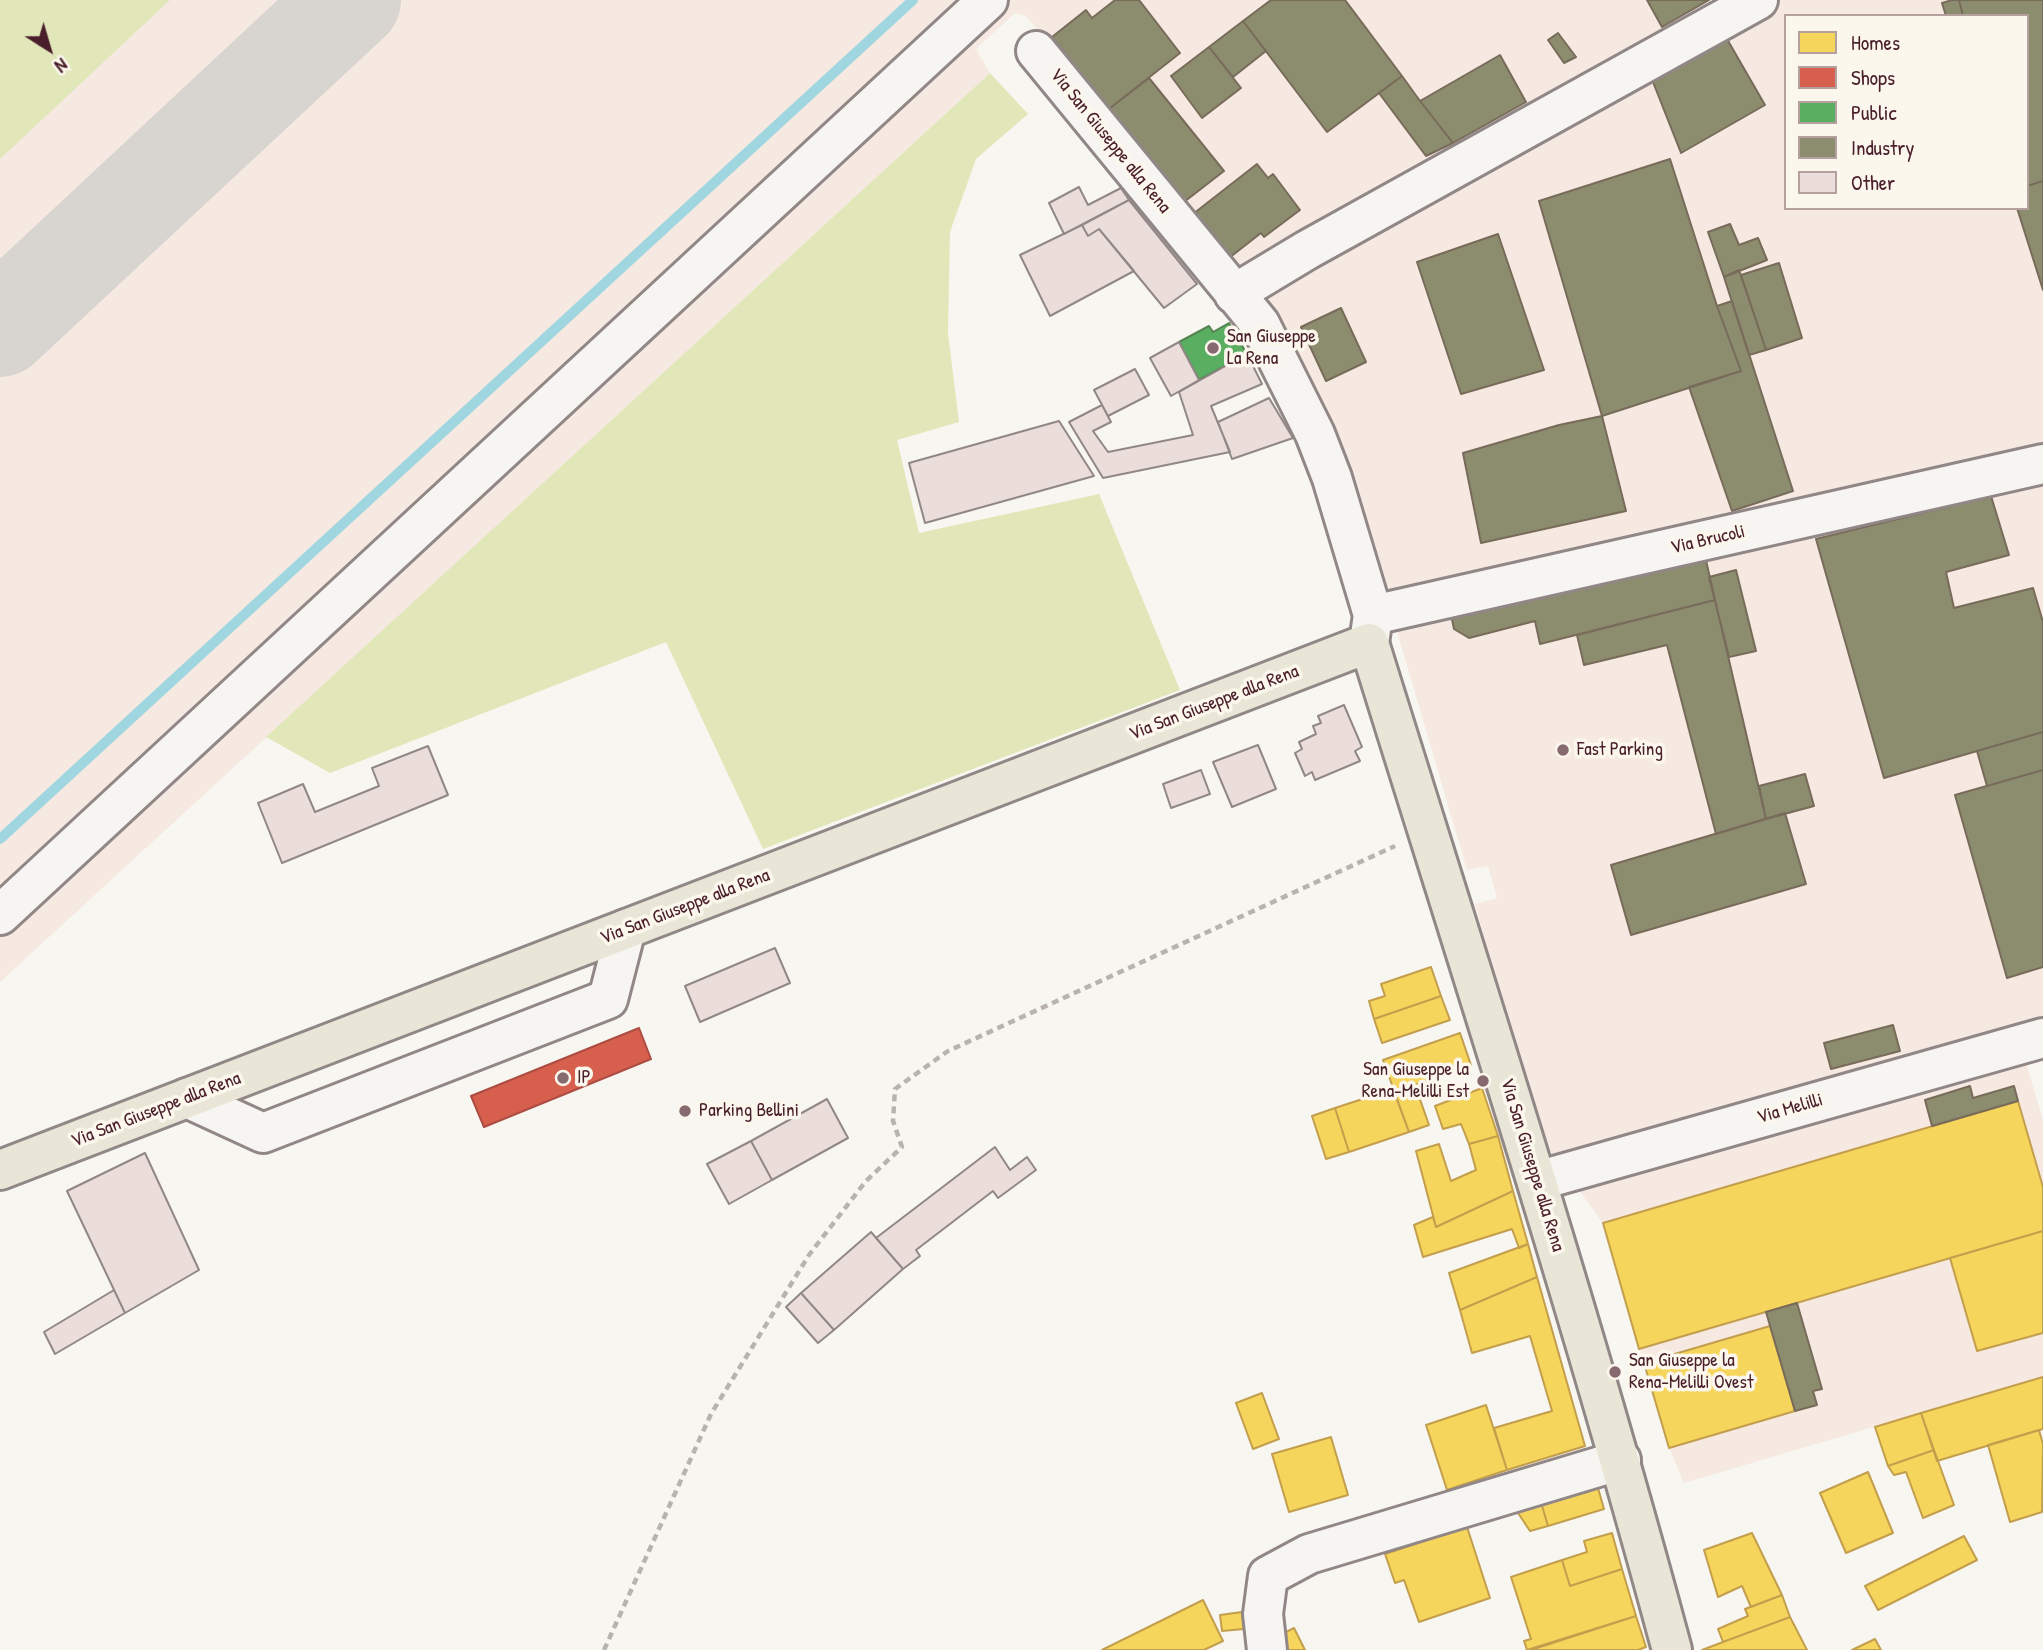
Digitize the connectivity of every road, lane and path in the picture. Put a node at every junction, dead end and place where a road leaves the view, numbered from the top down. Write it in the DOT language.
graph roads {
  1 [pos="988,0"];
  2 [pos="1758,0"];
  3 [pos="1036,51"];
  4 [pos="1234,294"];
  5 [pos="2043,464"];
  6 [pos="1371,629"];
  7 [pos="1427,831"];
  8 [pos="0,915"];
  9 [pos="626,929"];
  10 [pos="2042,1041"];
  11 [pos="187,1098"];
  12 [pos="0,1170"];
  13 [pos="1538,1181"];
  14 [pos="1621,1460"];
  15 [pos="604,1650"];
  16 [pos="1267,1650"];
  17 [pos="1672,1650"];
  1 -- 8 [label="street"];
  2 -- 4 [label="street"];
  3 -- 4 [label="street, Via San Giuseppe alla Rena"];
  4 -- 6 [label="street, Via San Giuseppe alla Rena"];
  5 -- 6 [label="street, Via Brucoli"];
  6 -- 7 [label="main road, Via San Giuseppe alla Rena"];
  6 -- 9 [label="main road, Via San Giuseppe alla Rena"];
  7 -- 13 [label="main road, Via San Giuseppe alla Rena"];
  7 -- 15 [label="path"];
  9 -- 11 [label="main road, Via San Giuseppe alla Rena"];
  9 -- 11 [label="street"];
  10 -- 13 [label="street, Via Melilli"];
  11 -- 12 [label="main road, Via San Giuseppe alla Rena"];
  13 -- 14 [label="main road, Via San Giuseppe alla Rena"];
  14 -- 16 [label="street"];
  14 -- 17 [label="main road, Via San Giuseppe alla Rena"];
}
